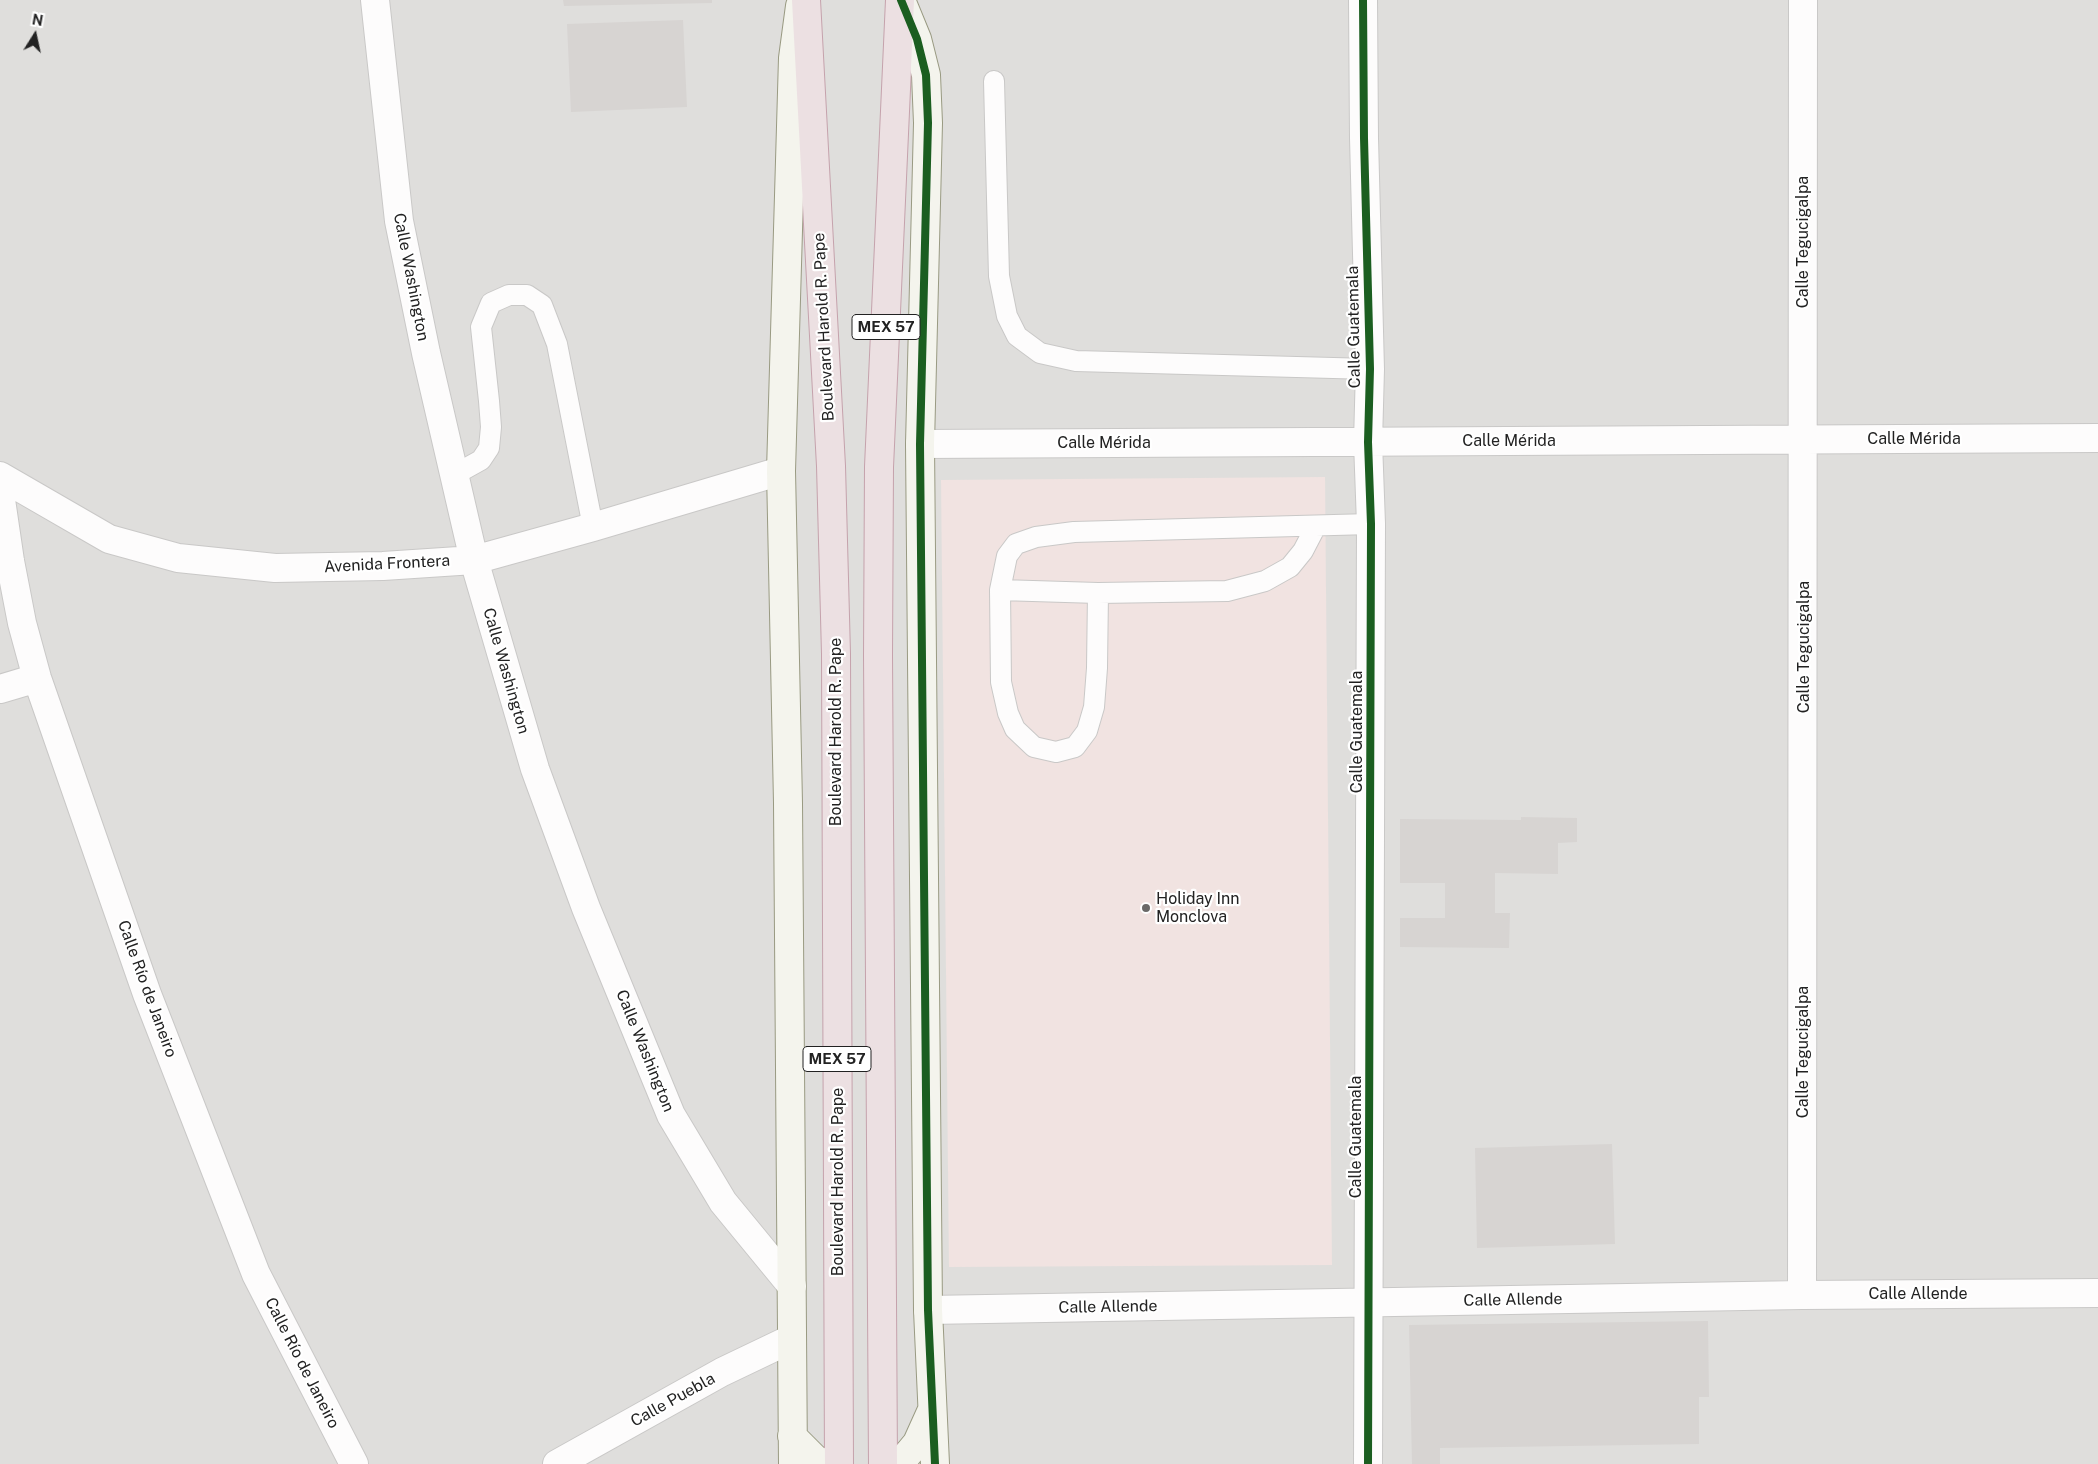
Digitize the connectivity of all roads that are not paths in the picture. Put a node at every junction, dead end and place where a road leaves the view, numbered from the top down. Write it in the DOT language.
graph roads {
  1 [pos="375,0"];
  2 [pos="801,0"];
  3 [pos="806,0"];
  4 [pos="901,0"];
  5 [pos="1363,0"];
  6 [pos="1803,0"];
  7 [pos="994,81"];
  8 [pos="1370,369"];
  9 [pos="2098,438"];
  10 [pos="1804,439"];
  11 [pos="1368,442"];
  12 [pos="920,444"];
  13 [pos="781,471"];
  14 [pos="454,475"];
  15 [pos="0,476"];
  16 [pos="0,493"];
  17 [pos="1370,524"];
  18 [pos="1316,526"];
  19 [pos="592,527"];
  20 [pos="474,560"];
  21 [pos="1000,590"];
  22 [pos="1098,593"];
  23 [pos="37,678"];
  24 [pos="0,688"];
  25 [pos="792,1286"];
  26 [pos="2098,1293"];
  27 [pos="1802,1295"];
  28 [pos="1370,1302"];
  29 [pos="928,1310"];
  30 [pos="790,1339"];
  31 [pos="932,1408"];
  32 [pos="792,1436"];
  33 [pos="354,1464"];
  34 [pos="557,1464"];
  35 [pos="793,1464"];
  36 [pos="825,1464"];
  37 [pos="839,1464"];
  38 [pos="883,1464"];
  39 [pos="896,1464"];
  40 [pos="935,1464"];
  41 [pos="1368,1464"];
  1 -- 14 [label="street, Calle Washington"];
  2 -- 13 [label="street"];
  3 -- 37 [label="highway, Boulevard Harold R. Pape / MEX 57"];
  4 -- 12 [label="street"];
  4 -- 38 [label="highway, MEX 57"];
  5 -- 8 [label="street, Calle Guatemala"];
  6 -- 10 [label="street, Calle Tegucigalpa"];
  7 -- 8 [label="lane"];
  8 -- 11 [label="street, Calle Guatemala"];
  9 -- 10 [label="street, Calle Mérida"];
  10 -- 11 [label="street, Calle Mérida"];
  10 -- 27 [label="street, Calle Tegucigalpa"];
  11 -- 12 [label="street, Calle Mérida"];
  11 -- 17 [label="street, Calle Guatemala"];
  12 -- 29 [label="street"];
  13 -- 19 [label="street, Avenida Frontera"];
  13 -- 25 [label="street"];
  14 -- 19 [label="lane"];
  14 -- 20 [label="street, Calle Washington"];
  15 -- 20 [label="street, Avenida Frontera"];
  16 -- 23 [label="street, Calle Río de Janeiro"];
  17 -- 18 [label="lane"];
  17 -- 28 [label="street, Calle Guatemala"];
  18 -- 21 [label="lane"];
  18 -- 22 [label="lane"];
  19 -- 20 [label="street, Avenida Frontera"];
  20 -- 25 [label="street, Calle Washington"];
  21 -- 22 [label="lane"];
  21 -- 22 [label="lane"];
  23 -- 24 [label="street"];
  23 -- 33 [label="street, Calle Río de Janeiro"];
  25 -- 30 [label="street"];
  26 -- 27 [label="street, Calle Allende"];
  27 -- 28 [label="street, Calle Allende"];
  28 -- 29 [label="street, Calle Allende"];
  28 -- 41 [label="street, Calle Guatemala"];
  29 -- 31 [label="street"];
  30 -- 32 [label="street"];
  30 -- 34 [label="street, Calle Puebla"];
  31 -- 39 [label="street"];
  31 -- 40 [label="street"];
  32 -- 35 [label="street"];
  32 -- 36 [label="street"];
}
